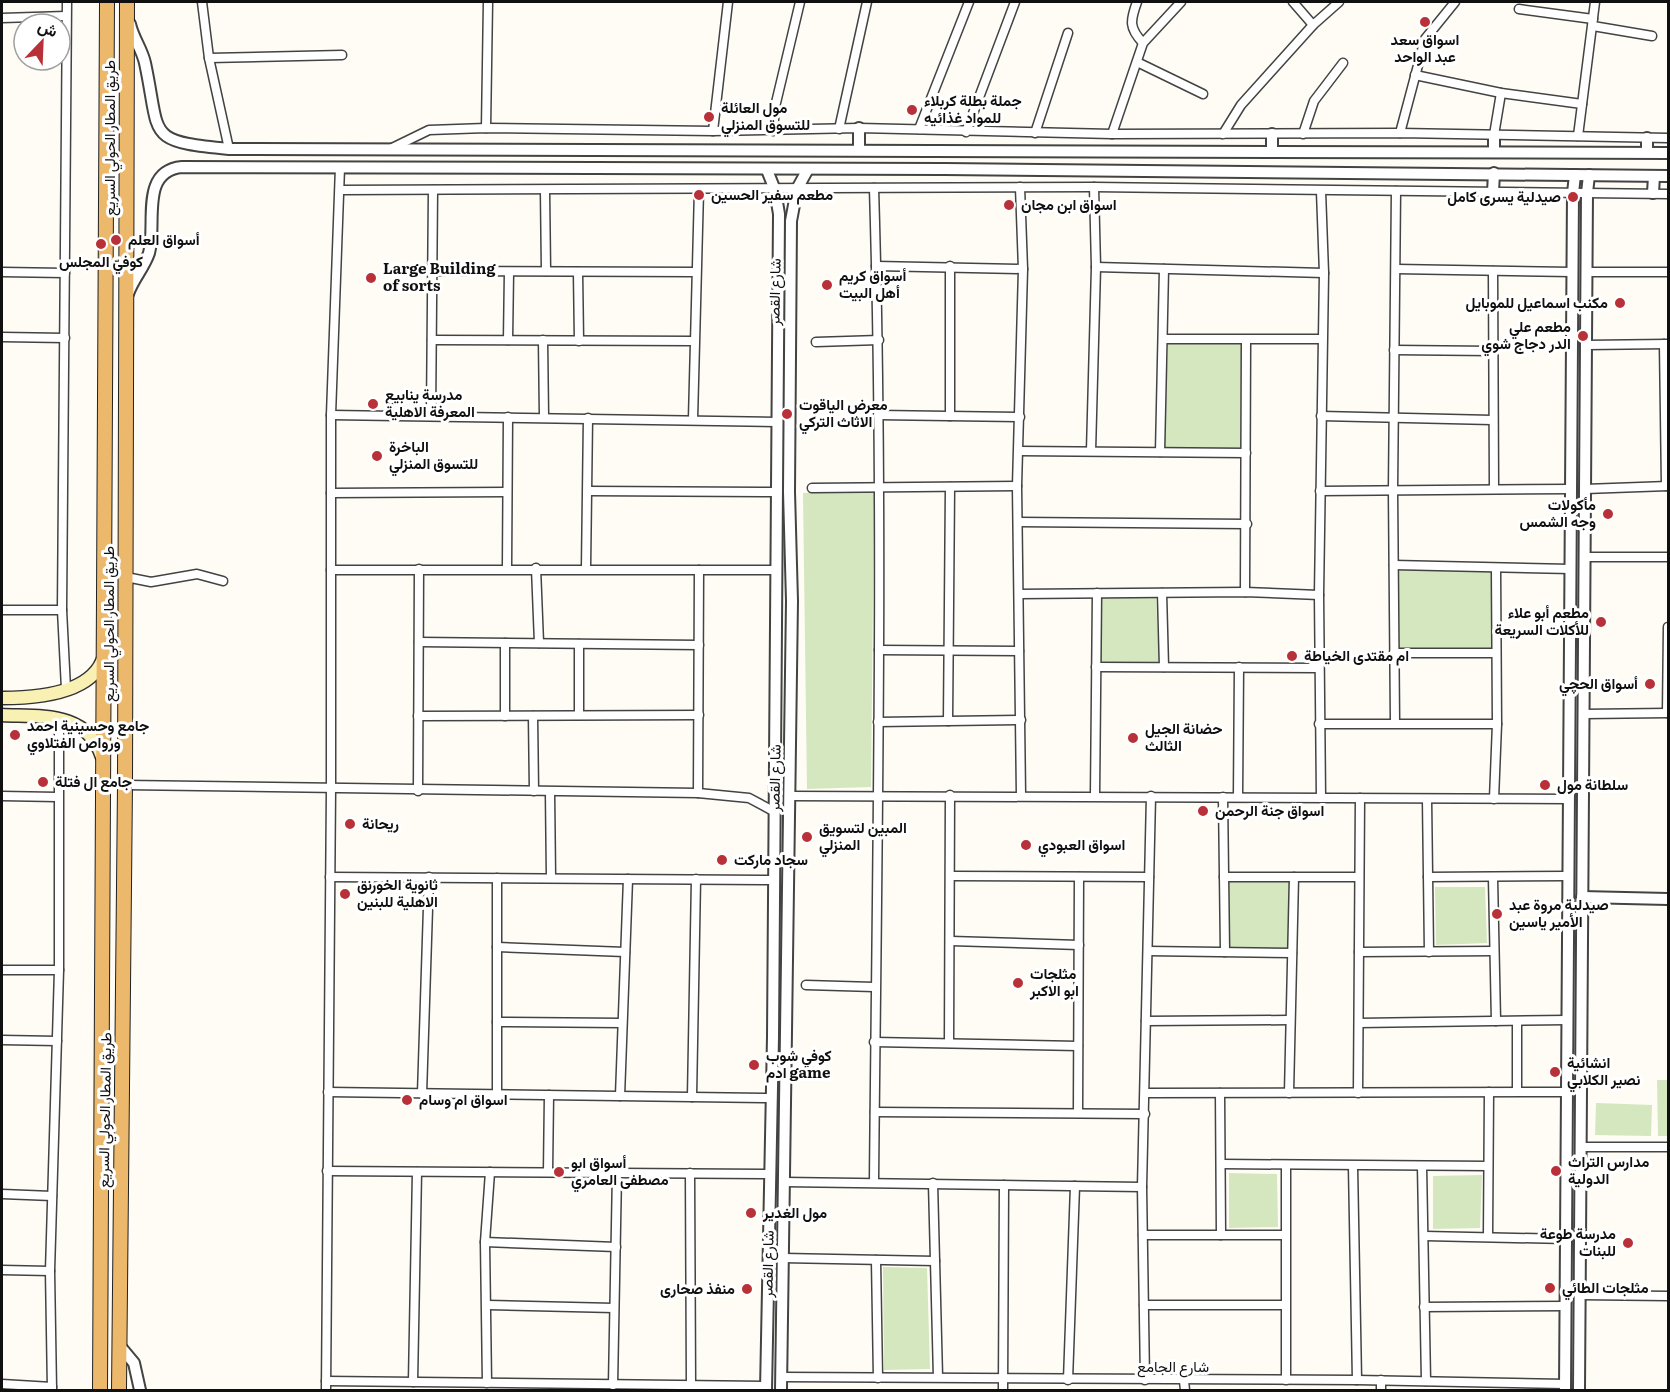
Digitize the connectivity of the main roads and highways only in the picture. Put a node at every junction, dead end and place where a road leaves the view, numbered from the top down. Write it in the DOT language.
graph roads {
  1 [pos="107,2"];
  2 [pos="127,5"];
  3 [pos="105,651"];
  4 [pos="2,698"];
  5 [pos="2,715"];
  6 [pos="104,764"];
  7 [pos="100,1390"];
  8 [pos="119,1390"];
  1 -- 3 [label="highway, طريق المطار الحولي السريع"];
  2 -- 8 [label="highway, طريق المطار الحولي السريع"];
  3 -- 4 [label="main road"];
  3 -- 6 [label="highway, طريق المطار الحولي السريع"];
  5 -- 6 [label="main road"];
  6 -- 7 [label="highway, طريق المطار الحولي السريع"];
}
